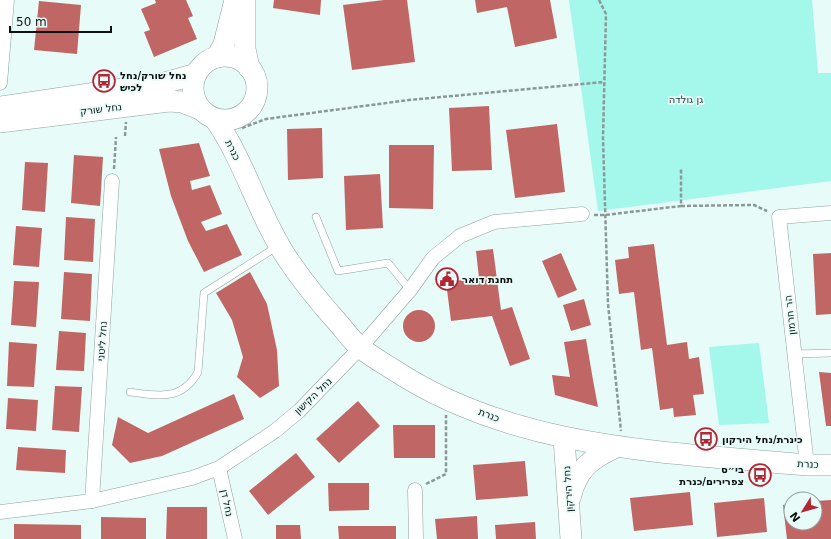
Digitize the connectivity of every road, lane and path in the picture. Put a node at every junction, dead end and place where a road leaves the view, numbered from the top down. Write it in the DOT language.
graph roads {
  1 [pos="7,0"];
  2 [pos="235,0"];
  3 [pos="245,0"];
  4 [pos="599,0"];
  5 [pos="217,57"];
  6 [pos="250,68"];
  7 [pos="196,74"];
  8 [pos="604,82"];
  9 [pos="0,83"];
  10 [pos="0,107"];
  11 [pos="208,114"];
  12 [pos="0,122"];
  13 [pos="241,122"];
  14 [pos="116,137"];
  15 [pos="681,168"];
  16 [pos="112,181"];
  17 [pos="249,181"];
  18 [pos="681,206"];
  19 [pos="831,213"];
  20 [pos="582,214"];
  21 [pos="605,215"];
  22 [pos="316,217"];
  23 [pos="779,217"];
  24 [pos="280,245"];
  25 [pos="410,290"];
  26 [pos="360,348"];
  27 [pos="831,353"];
  28 [pos="794,354"];
  29 [pos="130,392"];
  30 [pos="446,399"];
  31 [pos="564,438"];
  32 [pos="620,448"];
  33 [pos="807,465"];
  34 [pos="831,465"];
  35 [pos="219,468"];
  36 [pos="415,490"];
  37 [pos="92,501"];
  38 [pos="569,504"];
  39 [pos="0,512"];
  40 [pos="235,539"];
  41 [pos="416,539"];
  42 [pos="571,539"];
  1 -- 9 [label="street"];
  2 -- 5 [label="street"];
  3 -- 6 [label="street"];
  4 -- 8 [label="path"];
  5 -- 6 [label="street"];
  5 -- 7 [label="street"];
  6 -- 13 [label="street"];
  7 -- 10 [label="street, נחל שורק"];
  7 -- 11 [label="street, כנרת"];
  8 -- 13 [label="path"];
  8 -- 21 [label="path"];
  11 -- 12 [label="street, נחל שורק"];
  11 -- 13 [label="street"];
  11 -- 17 [label="street, כנרת"];
  13 -- 17 [label="street, כנרת"];
  14 -- 16 [label="path"];
  15 -- 18 [label="path"];
  16 -- 37 [label="street, נחל ליטני"];
  17 -- 24 [label="street, כנרת"];
  18 -- 21 [label="path"];
  18 -- 23 [label="path"];
  19 -- 23 [label="street"];
  20 -- 21 [label="path"];
  20 -- 25 [label="street, נחל הקישון"];
  21 -- 32 [label="path"];
  22 -- 25 [label="lane"];
  23 -- 28 [label="street, הר חרמון"];
  24 -- 26 [label="street, כנרת"];
  24 -- 29 [label="lane"];
  25 -- 26 [label="street, נחל הקישון"];
  26 -- 30 [label="street, כנרת"];
  26 -- 35 [label="street, נחל הקישון"];
  27 -- 28 [label="lane"];
  28 -- 33 [label="street, הר חרמון"];
  30 -- 31 [label="street, כנרת"];
  30 -- 36 [label="path"];
  31 -- 32 [label="street, כנרת"];
  31 -- 38 [label="street, נחל הירקון"];
  32 -- 33 [label="street, כנרת"];
  32 -- 38 [label="street"];
  33 -- 34 [label="street, כנרת"];
  35 -- 37 [label="street, נחל הקישון"];
  35 -- 40 [label="street, נחל דן"];
  36 -- 41 [label="street"];
  37 -- 39 [label="street, נחל הקישון"];
  38 -- 42 [label="street, נחל הירקון"];
}
